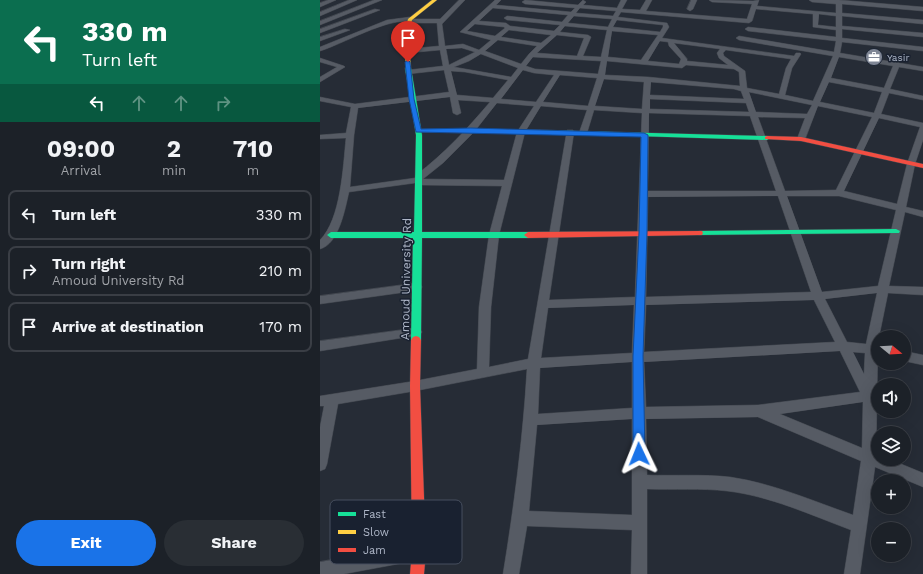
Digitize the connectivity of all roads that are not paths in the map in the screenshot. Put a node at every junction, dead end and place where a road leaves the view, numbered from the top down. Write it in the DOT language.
graph roads {
  1 [pos="333,0"];
  2 [pos="354,0"];
  3 [pos="379,0"];
  4 [pos="435,0"];
  5 [pos="462,0"];
  6 [pos="498,0"];
  7 [pos="587,0"];
  8 [pos="694,0"];
  9 [pos="712,0"];
  10 [pos="723,0"];
  11 [pos="812,0"];
  12 [pos="526,1"];
  13 [pos="829,1"];
  14 [pos="367,2"];
  15 [pos="625,2"];
  16 [pos="839,2"];
  17 [pos="847,2"];
  18 [pos="580,3"];
  19 [pos="614,3"];
  20 [pos="645,3"];
  21 [pos="755,3"];
  22 [pos="320,5"];
  23 [pos="491,6"];
  24 [pos="653,6"];
  25 [pos="336,8"];
  26 [pos="518,8"];
  27 [pos="923,9"];
  28 [pos="618,10"];
  29 [pos="642,12"];
  30 [pos="732,13"];
  31 [pos="816,13"];
  32 [pos="320,14"];
  33 [pos="573,14"];
  34 [pos="745,14"];
  35 [pos="752,14"];
  36 [pos="394,15"];
  37 [pos="839,15"];
  38 [pos="694,16"];
  39 [pos="335,17"];
  40 [pos="507,18"];
  41 [pos="615,18"];
  42 [pos="408,19"];
  43 [pos="730,20"];
  44 [pos="350,21"];
  45 [pos="440,21"];
  46 [pos="473,22"];
  47 [pos="922,22"];
  48 [pos="320,23"];
  49 [pos="565,23"];
  50 [pos="501,24"];
  51 [pos="356,27"];
  52 [pos="374,27"];
  53 [pos="508,28"];
  54 [pos="610,28"];
  55 [pos="839,28"];
  56 [pos="748,29"];
  57 [pos="320,31"];
  58 [pos="555,34"];
  59 [pos="922,35"];
  60 [pos="660,36"];
  61 [pos="497,38"];
  62 [pos="739,38"];
  63 [pos="320,39"];
  64 [pos="839,39"];
  65 [pos="671,40"];
  66 [pos="542,44"];
  67 [pos="442,47"];
  68 [pos="724,48"];
  69 [pos="923,48"];
  70 [pos="320,49"];
  71 [pos="802,49"];
  72 [pos="407,51"];
  73 [pos="480,52"];
  74 [pos="531,55"];
  75 [pos="836,55"];
  76 [pos="579,58"];
  77 [pos="795,58"];
  78 [pos="604,59"];
  79 [pos="320,60"];
  80 [pos="643,63"];
  81 [pos="898,64"];
  82 [pos="682,65"];
  83 [pos="522,67"];
  84 [pos="736,67"];
  85 [pos="448,68"];
  86 [pos="923,69"];
  87 [pos="408,72"];
  88 [pos="558,73"];
  89 [pos="601,76"];
  90 [pos="513,79"];
  91 [pos="648,79"];
  92 [pos="827,79"];
  93 [pos="320,80"];
  94 [pos="680,82"];
  95 [pos="744,88"];
  96 [pos="888,91"];
  97 [pos="453,95"];
  98 [pos="782,95"];
  99 [pos="648,97"];
  100 [pos="923,98"];
  101 [pos="320,99"];
  102 [pos="412,99"];
  103 [pos="680,99"];
  104 [pos="496,100"];
  105 [pos="329,101"];
  106 [pos="749,101"];
  107 [pos="816,102"];
  108 [pos="538,104"];
  109 [pos="320,106"];
  110 [pos="355,106"];
  111 [pos="590,108"];
  112 [pos="646,111"];
  113 [pos="457,113"];
  114 [pos="753,114"];
  115 [pos="809,116"];
  116 [pos="876,116"];
  117 [pos="923,125"];
  118 [pos="923,128"];
  119 [pos="471,130"];
  120 [pos="419,131"];
  121 [pos="521,132"];
  122 [pos="570,132"];
  123 [pos="584,132"];
  124 [pos="350,135"];
  125 [pos="644,135"];
  126 [pos="320,137"];
  127 [pos="763,138"];
  128 [pos="801,139"];
  129 [pos="858,151"];
  130 [pos="911,164"];
  131 [pos="923,166"];
  132 [pos="419,180"];
  133 [pos="506,183"];
  134 [pos="345,190"];
  135 [pos="838,193"];
  136 [pos="644,194"];
  137 [pos="782,194"];
  138 [pos="901,208"];
  139 [pos="923,214"];
  140 [pos="896,231"];
  141 [pos="643,233"];
  142 [pos="795,233"];
  143 [pos="419,234"];
  144 [pos="555,234"];
  145 [pos="331,235"];
  146 [pos="494,235"];
  147 [pos="320,245"];
  148 [pos="417,286"];
  149 [pos="883,288"];
  150 [pos="923,291"];
  151 [pos="818,296"];
  152 [pos="320,300"];
  153 [pos="639,302"];
  154 [pos="543,304"];
  155 [pos="877,330"];
  156 [pos="416,332"];
  157 [pos="320,346"];
  158 [pos="843,346"];
  159 [pos="871,349"];
  160 [pos="638,356"];
  161 [pos="911,357"];
  162 [pos="923,360"];
  163 [pos="534,363"];
  164 [pos="872,370"];
  165 [pos="483,373"];
  166 [pos="415,386"];
  167 [pos="869,396"];
  168 [pos="326,400"];
  169 [pos="758,411"];
  170 [pos="638,413"];
  171 [pos="531,420"];
  172 [pos="869,457"];
  173 [pos="320,464"];
  174 [pos="923,480"];
  175 [pos="640,482"];
  176 [pos="418,500"];
  177 [pos="520,518"];
  178 [pos="638,524"];
  179 [pos="859,525"];
  180 [pos="353,564"];
  181 [pos="418,564"];
  182 [pos="320,570"];
  183 [pos="417,574"];
  184 [pos="511,574"];
  185 [pos="639,574"];
  186 [pos="852,574"];
  1 -- 22 [label="street"];
  2 -- 25 [label="street"];
  3 -- 14 [label="street"];
  4 -- 42 [label="street"];
  5 -- 45 [label="street"];
  6 -- 23 [label="street"];
  7 -- 18 [label="street"];
  8 -- 38 [label="street"];
  9 -- 10 [label="street"];
  10 -- 21 [label="street"];
  11 -- 13 [label="street"];
  12 -- 18 [label="street"];
  12 -- 26 [label="street"];
  13 -- 16 [label="street"];
  14 -- 39 [label="street"];
  14 -- 44 [label="street"];
  15 -- 19 [label="street"];
  15 -- 28 [label="street"];
  16 -- 17 [label="street"];
  16 -- 37 [label="street"];
  17 -- 27 [label="street"];
  18 -- 28 [label="street"];
  18 -- 33 [label="street"];
  20 -- 24 [label="street"];
  20 -- 29 [label="street"];
  21 -- 31 [label="street"];
  21 -- 35 [label="street"];
  22 -- 25 [label="street"];
  23 -- 26 [label="street"];
  23 -- 46 [label="street"];
  25 -- 32 [label="street"];
  26 -- 33 [label="street"];
  26 -- 40 [label="street"];
  28 -- 29 [label="street"];
  28 -- 41 [label="street"];
  29 -- 38 [label="street"];
  30 -- 43 [label="street"];
  31 -- 37 [label="street"];
  31 -- 55 [label="street"];
  33 -- 41 [label="street"];
  33 -- 49 [label="street"];
  34 -- 35 [label="street"];
  35 -- 43 [label="street"];
  36 -- 42 [label="street"];
  37 -- 47 [label="street"];
  37 -- 55 [label="street"];
  38 -- 43 [label="street"];
  39 -- 44 [label="street"];
  39 -- 48 [label="street"];
  40 -- 49 [label="street"];
  40 -- 50 [label="street"];
  41 -- 54 [label="street"];
  41 -- 60 [label="street"];
  42 -- 45 [label="street"];
  42 -- 52 [label="street"];
  42 -- 72 [label="street, Amoud University Rd"];
  44 -- 52 [label="street"];
  44 -- 57 [label="street"];
  45 -- 67 [label="street"];
  46 -- 50 [label="street"];
  46 -- 61 [label="street"];
  47 -- 59 [label="street"];
  49 -- 54 [label="street"];
  49 -- 58 [label="street"];
  50 -- 53 [label="street"];
  51 -- 63 [label="street"];
  52 -- 70 [label="street"];
  53 -- 58 [label="street"];
  53 -- 61 [label="street"];
  54 -- 60 [label="street"];
  54 -- 78 [label="street"];
  55 -- 59 [label="street"];
  55 -- 64 [label="street"];
  56 -- 64 [label="street"];
  58 -- 66 [label="street"];
  58 -- 76 [label="street"];
  59 -- 69 [label="street"];
  60 -- 65 [label="street"];
  60 -- 80 [label="street"];
  61 -- 66 [label="street"];
  61 -- 73 [label="street"];
  62 -- 71 [label="street"];
  64 -- 69 [label="street"];
  64 -- 75 [label="street"];
  65 -- 68 [label="street"];
  65 -- 82 [label="street"];
  66 -- 74 [label="street"];
  67 -- 72 [label="street"];
  67 -- 73 [label="street"];
  67 -- 85 [label="street"];
  68 -- 77 [label="street"];
  68 -- 84 [label="street"];
  71 -- 75 [label="street"];
  71 -- 77 [label="street"];
  72 -- 87 [label="street, Amoud University Rd"];
  73 -- 83 [label="street"];
  73 -- 85 [label="street"];
  74 -- 76 [label="street"];
  74 -- 83 [label="street"];
  75 -- 81 [label="street"];
  75 -- 92 [label="street"];
  76 -- 78 [label="street"];
  77 -- 98 [label="street"];
  78 -- 80 [label="street"];
  78 -- 89 [label="street"];
  79 -- 93 [label="street"];
  80 -- 82 [label="street"];
  81 -- 86 [label="street"];
  81 -- 96 [label="street"];
  82 -- 84 [label="street"];
  82 -- 94 [label="street"];
  83 -- 88 [label="street"];
  83 -- 90 [label="street"];
  84 -- 95 [label="street"];
  85 -- 87 [label="street"];
  85 -- 90 [label="street"];
  85 -- 97 [label="street"];
  87 -- 102 [label="street, Amoud University Rd"];
  88 -- 89 [label="street"];
  88 -- 108 [label="street"];
  89 -- 91 [label="street"];
  89 -- 111 [label="street"];
  90 -- 104 [label="street"];
  91 -- 94 [label="street"];
  91 -- 99 [label="street"];
  92 -- 96 [label="street"];
  92 -- 107 [label="street"];
  94 -- 95 [label="street"];
  94 -- 103 [label="street"];
  95 -- 98 [label="street"];
  95 -- 106 [label="street"];
  96 -- 100 [label="street"];
  96 -- 116 [label="street"];
  97 -- 102 [label="street"];
  97 -- 104 [label="street"];
  97 -- 113 [label="street"];
  98 -- 107 [label="street"];
  99 -- 103 [label="street"];
  99 -- 112 [label="street"];
  101 -- 105 [label="street"];
  102 -- 110 [label="street"];
  102 -- 120 [label="street, Amoud University Rd"];
  103 -- 106 [label="street"];
  104 -- 108 [label="street"];
  104 -- 119 [label="street"];
  105 -- 109 [label="street"];
  105 -- 110 [label="street"];
  106 -- 114 [label="street"];
  107 -- 115 [label="street"];
  107 -- 116 [label="street"];
  108 -- 111 [label="street"];
  108 -- 121 [label="street"];
  110 -- 124 [label="street"];
  111 -- 112 [label="street"];
  111 -- 123 [label="street"];
  112 -- 114 [label="street"];
  112 -- 125 [label="street"];
  114 -- 115 [label="street"];
  114 -- 127 [label="street"];
  115 -- 128 [label="street"];
  116 -- 117 [label="street"];
  116 -- 129 [label="street"];
  118 -- 130 [label="street"];
  119 -- 120 [label="street"];
  119 -- 121 [label="street"];
  119 -- 132 [label="street"];
  120 -- 132 [label="street, Amoud University Rd"];
  121 -- 122 [label="street"];
  121 -- 133 [label="street"];
  122 -- 123 [label="street"];
  122 -- 144 [label="street"];
  123 -- 125 [label="street"];
  124 -- 126 [label="street"];
  124 -- 134 [label="street"];
  125 -- 127 [label="street"];
  125 -- 136 [label="street"];
  127 -- 128 [label="street"];
  127 -- 137 [label="street"];
  128 -- 129 [label="street"];
  129 -- 130 [label="street"];
  129 -- 135 [label="street"];
  130 -- 131 [label="street"];
  130 -- 138 [label="street"];
  132 -- 133 [label="street"];
  132 -- 134 [label="street"];
  132 -- 143 [label="street, Amoud University Rd"];
  133 -- 146 [label="street"];
  134 -- 145 [label="street"];
  135 -- 137 [label="street"];
  135 -- 138 [label="street"];
  136 -- 137 [label="street"];
  136 -- 141 [label="street"];
  137 -- 142 [label="street"];
  138 -- 139 [label="street"];
  138 -- 140 [label="street"];
  140 -- 142 [label="street"];
  140 -- 149 [label="street"];
  141 -- 142 [label="street"];
  141 -- 144 [label="street"];
  141 -- 153 [label="street"];
  142 -- 151 [label="street"];
  143 -- 145 [label="street"];
  143 -- 146 [label="street"];
  143 -- 148 [label="street, Amoud University Rd"];
  144 -- 146 [label="street"];
  144 -- 154 [label="street"];
  145 -- 147 [label="street"];
  146 -- 165 [label="street"];
  148 -- 152 [label="street"];
  148 -- 156 [label="street, Amoud University Rd"];
  149 -- 150 [label="street"];
  149 -- 151 [label="street"];
  149 -- 155 [label="street"];
  151 -- 153 [label="street"];
  151 -- 158 [label="street"];
  153 -- 154 [label="street"];
  153 -- 160 [label="street"];
  154 -- 163 [label="street"];
  156 -- 157 [label="street"];
  156 -- 166 [label="street, Amoud University Rd"];
  158 -- 159 [label="street"];
  158 -- 160 [label="street"];
  158 -- 167 [label="street"];
  160 -- 163 [label="street"];
  160 -- 170 [label="street"];
  161 -- 162 [label="street"];
  163 -- 165 [label="street"];
  163 -- 171 [label="street"];
  164 -- 167 [label="street"];
  165 -- 166 [label="street"];
  166 -- 168 [label="street"];
  166 -- 176 [label="street, Amoud University Rd"];
  167 -- 169 [label="street"];
  167 -- 172 [label="street"];
  168 -- 173 [label="street"];
  169 -- 170 [label="street"];
  169 -- 172 [label="street"];
  170 -- 171 [label="street"];
  170 -- 175 [label="street"];
  171 -- 177 [label="street"];
  172 -- 174 [label="street"];
  172 -- 179 [label="street"];
  175 -- 178 [label="street"];
  175 -- 179 [label="street"];
  177 -- 178 [label="street"];
  177 -- 184 [label="street"];
  178 -- 185 [label="street"];
  179 -- 186 [label="street"];
  180 -- 182 [label="street"];
  181 -- 183 [label="street, Amoud University Rd"];
}
